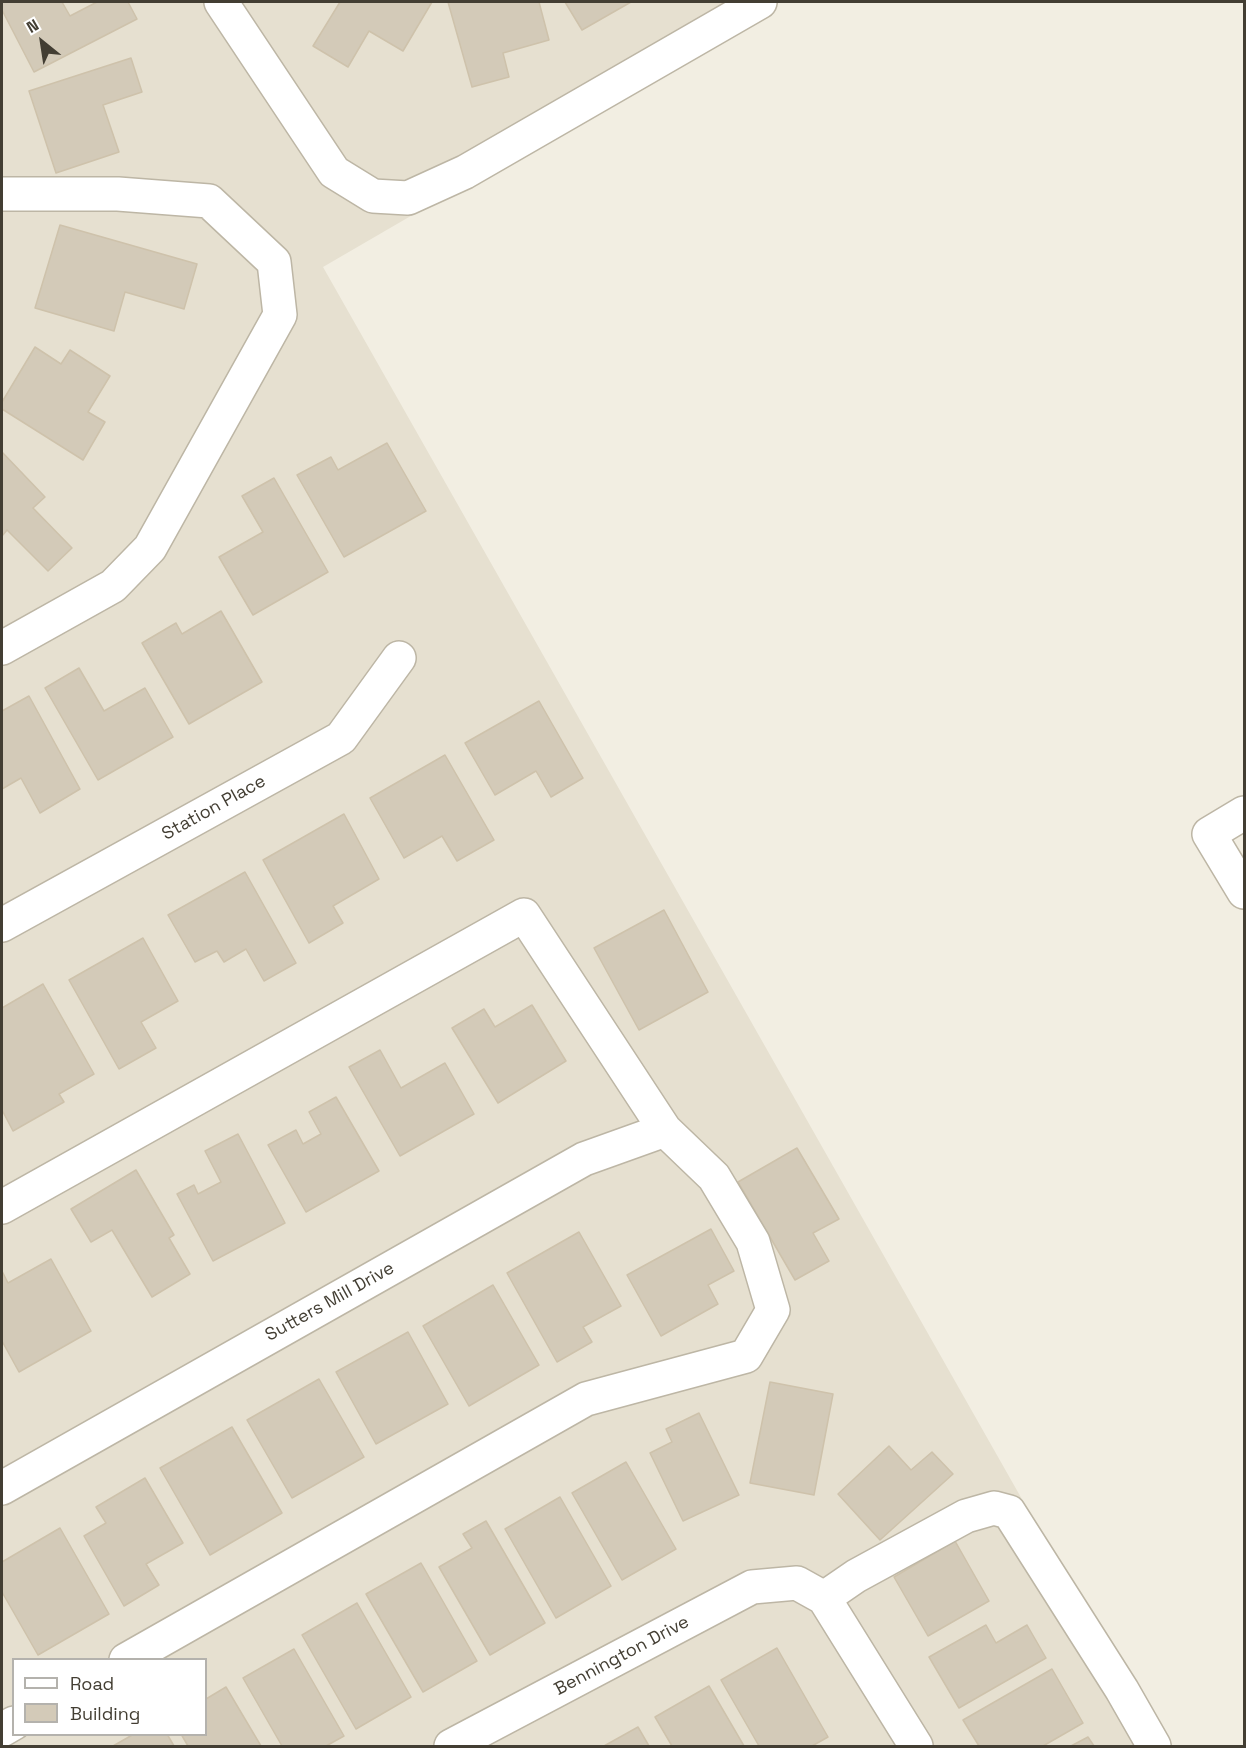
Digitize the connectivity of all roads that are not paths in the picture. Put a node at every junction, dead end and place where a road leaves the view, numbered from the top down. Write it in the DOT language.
graph roads {
  1 [pos="221,2"];
  2 [pos="760,2"];
  3 [pos="2,194"];
  4 [pos="2,648"];
  5 [pos="399,658"];
  6 [pos="1245,813"];
  7 [pos="1245,892"];
  8 [pos="2,925"];
  9 [pos="666,1130"];
  10 [pos="2,1207"];
  11 [pos="4,1479"];
  12 [pos="811,1591"];
  13 [pos="128,1658"];
  14 [pos="913,1745"];
  15 [pos="451,1746"];
  16 [pos="1154,1746"];
  1 -- 2 [label="street"];
  3 -- 4 [label="street"];
  5 -- 8 [label="street, Station Place"];
  6 -- 7 [label="street"];
  9 -- 10 [label="street"];
  9 -- 11 [label="street, Sutters Mill Drive"];
  9 -- 13 [label="street"];
  12 -- 14 [label="street"];
  12 -- 15 [label="street, Bennington Drive"];
  12 -- 16 [label="street"];
}
